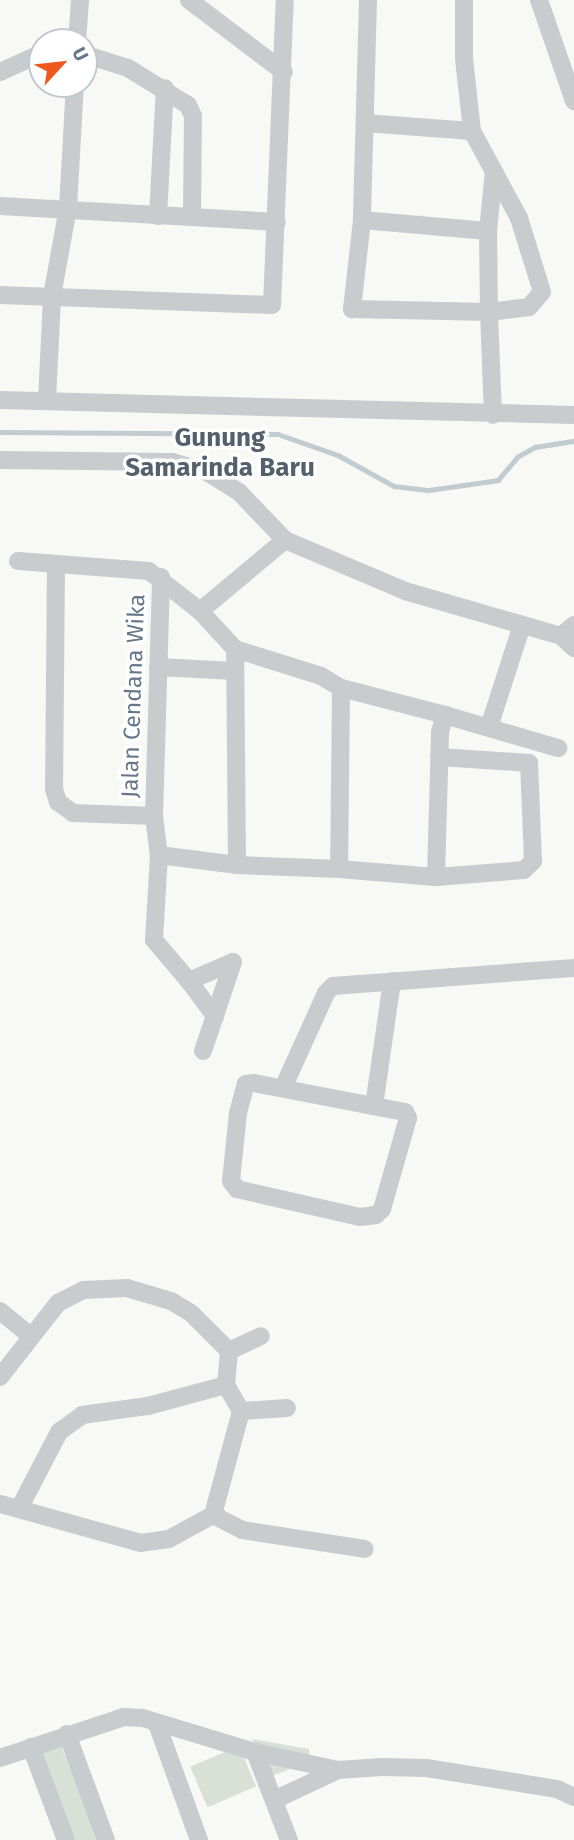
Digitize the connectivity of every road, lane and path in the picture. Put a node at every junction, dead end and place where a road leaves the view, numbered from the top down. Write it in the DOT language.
graph roads {
  1 [pos="80,0"];
  2 [pos="189,0"];
  3 [pos="285,0"];
  4 [pos="368,0"];
  5 [pos="464,0"];
  6 [pos="540,0"];
  7 [pos="78,28"];
  8 [pos="98,58"];
  9 [pos="28,59"];
  10 [pos="0,72"];
  11 [pos="284,72"];
  12 [pos="165,88"];
  13 [pos="74,98"];
  14 [pos="574,101"];
  15 [pos="365,123"];
  16 [pos="472,131"];
  17 [pos="494,171"];
  18 [pos="0,206"];
  19 [pos="68,208"];
  20 [pos="158,216"];
  21 [pos="192,217"];
  22 [pos="362,219"];
  23 [pos="277,222"];
  24 [pos="488,231"];
  25 [pos="0,295"];
  26 [pos="52,299"];
  27 [pos="489,312"];
  28 [pos="0,400"];
  29 [pos="47,400"];
  30 [pos="493,415"];
  31 [pos="574,415"];
  32 [pos="0,460"];
  33 [pos="285,540"];
  34 [pos="18,561"];
  35 [pos="56,564"];
  36 [pos="161,578"];
  37 [pos="200,611"];
  38 [pos="521,628"];
  39 [pos="570,637"];
  40 [pos="235,649"];
  41 [pos="158,667"];
  42 [pos="235,671"];
  43 [pos="341,688"];
  44 [pos="445,715"];
  45 [pos="490,724"];
  46 [pos="528,740"];
  47 [pos="558,748"];
  48 [pos="439,757"];
  49 [pos="529,763"];
  50 [pos="154,816"];
  51 [pos="159,855"];
  52 [pos="237,865"];
  53 [pos="339,869"];
  54 [pos="436,877"];
  55 [pos="574,968"];
  56 [pos="189,981"];
  57 [pos="392,981"];
  58 [pos="215,1016"];
  59 [pos="203,1051"];
  60 [pos="283,1088"];
  61 [pos="374,1106"];
  62 [pos="0,1311"];
  63 [pos="30,1335"];
  64 [pos="261,1336"];
  65 [pos="229,1351"];
  66 [pos="0,1377"];
  67 [pos="226,1385"];
  68 [pos="287,1408"];
  69 [pos="241,1411"];
  70 [pos="0,1504"];
  71 [pos="20,1507"];
  72 [pos="213,1515"];
  73 [pos="365,1549"];
  74 [pos="157,1724"];
  75 [pos="67,1734"];
  76 [pos="31,1747"];
  77 [pos="255,1752"];
  78 [pos="0,1758"];
  79 [pos="338,1770"];
  80 [pos="574,1797"];
  81 [pos="274,1800"];
  82 [pos="66,1840"];
  83 [pos="106,1840"];
  84 [pos="198,1840"];
  85 [pos="289,1840"];
  1 -- 7 [label="street"];
  2 -- 11 [label="street"];
  3 -- 11 [label="street"];
  4 -- 15 [label="street"];
  5 -- 16 [label="street"];
  6 -- 14 [label="street"];
  8 -- 12 [label="street"];
  9 -- 10 [label="street"];
  11 -- 23 [label="street"];
  12 -- 20 [label="street"];
  12 -- 21 [label="street"];
  13 -- 19 [label="street"];
  15 -- 16 [label="street"];
  15 -- 22 [label="street"];
  16 -- 17 [label="street"];
  17 -- 24 [label="street"];
  17 -- 27 [label="street"];
  18 -- 19 [label="street"];
  19 -- 20 [label="street"];
  19 -- 26 [label="street"];
  20 -- 21 [label="street"];
  21 -- 23 [label="street"];
  22 -- 24 [label="street"];
  22 -- 27 [label="street"];
  23 -- 26 [label="street"];
  24 -- 27 [label="street"];
  25 -- 26 [label="street"];
  26 -- 29 [label="street"];
  27 -- 30 [label="street"];
  28 -- 29 [label="street"];
  29 -- 30 [label="street"];
  30 -- 31 [label="street"];
  32 -- 33 [label="street"];
  33 -- 37 [label="street"];
  33 -- 38 [label="street"];
  34 -- 35 [label="street, Jalan Cendana Wika"];
  35 -- 36 [label="street, Jalan Cendana Wika"];
  35 -- 50 [label="street, Jalan Cendana Wika"];
  36 -- 37 [label="street, Jalan Cendana Wika"];
  36 -- 41 [label="street, Jalan Cendana Wika"];
  37 -- 40 [label="street, Jalan Cendana Wika"];
  38 -- 39 [label="street"];
  38 -- 45 [label="street"];
  40 -- 42 [label="street"];
  40 -- 43 [label="street, Jalan Cendana Wika"];
  41 -- 42 [label="street"];
  41 -- 50 [label="street, Jalan Cendana Wika"];
  42 -- 52 [label="street"];
  43 -- 44 [label="street, Jalan Cendana Wika"];
  43 -- 53 [label="street"];
  44 -- 45 [label="street, Jalan Cendana Wika"];
  44 -- 48 [label="street"];
  45 -- 46 [label="street, Jalan Cendana Wika"];
  46 -- 47 [label="street, Jalan Cendana Wika"];
  46 -- 49 [label="street"];
  48 -- 49 [label="street"];
  48 -- 54 [label="street"];
  49 -- 54 [label="street"];
  50 -- 51 [label="street, Jalan Cendana Wika"];
  51 -- 52 [label="street"];
  51 -- 56 [label="street, Jalan Cendana Wika"];
  52 -- 53 [label="street"];
  53 -- 54 [label="street"];
  55 -- 57 [label="street"];
  56 -- 58 [label="street, Jalan Cendana Wika"];
  56 -- 58 [label="street"];
  57 -- 60 [label="street"];
  57 -- 61 [label="street"];
  58 -- 59 [label="street"];
  60 -- 61 [label="street"];
  60 -- 61 [label="street"];
  62 -- 63 [label="street"];
  63 -- 65 [label="street"];
  63 -- 66 [label="street"];
  64 -- 65 [label="street"];
  65 -- 67 [label="street"];
  67 -- 69 [label="street"];
  67 -- 71 [label="street"];
  68 -- 69 [label="street"];
  69 -- 72 [label="street"];
  70 -- 71 [label="street"];
  71 -- 72 [label="street"];
  72 -- 73 [label="street"];
  74 -- 75 [label="street"];
  74 -- 77 [label="street"];
  74 -- 84 [label="street"];
  75 -- 76 [label="street"];
  75 -- 83 [label="street"];
  76 -- 78 [label="street"];
  76 -- 82 [label="street"];
  77 -- 79 [label="street"];
  77 -- 81 [label="street"];
  79 -- 80 [label="street"];
  79 -- 81 [label="street"];
  81 -- 85 [label="street"];
}
